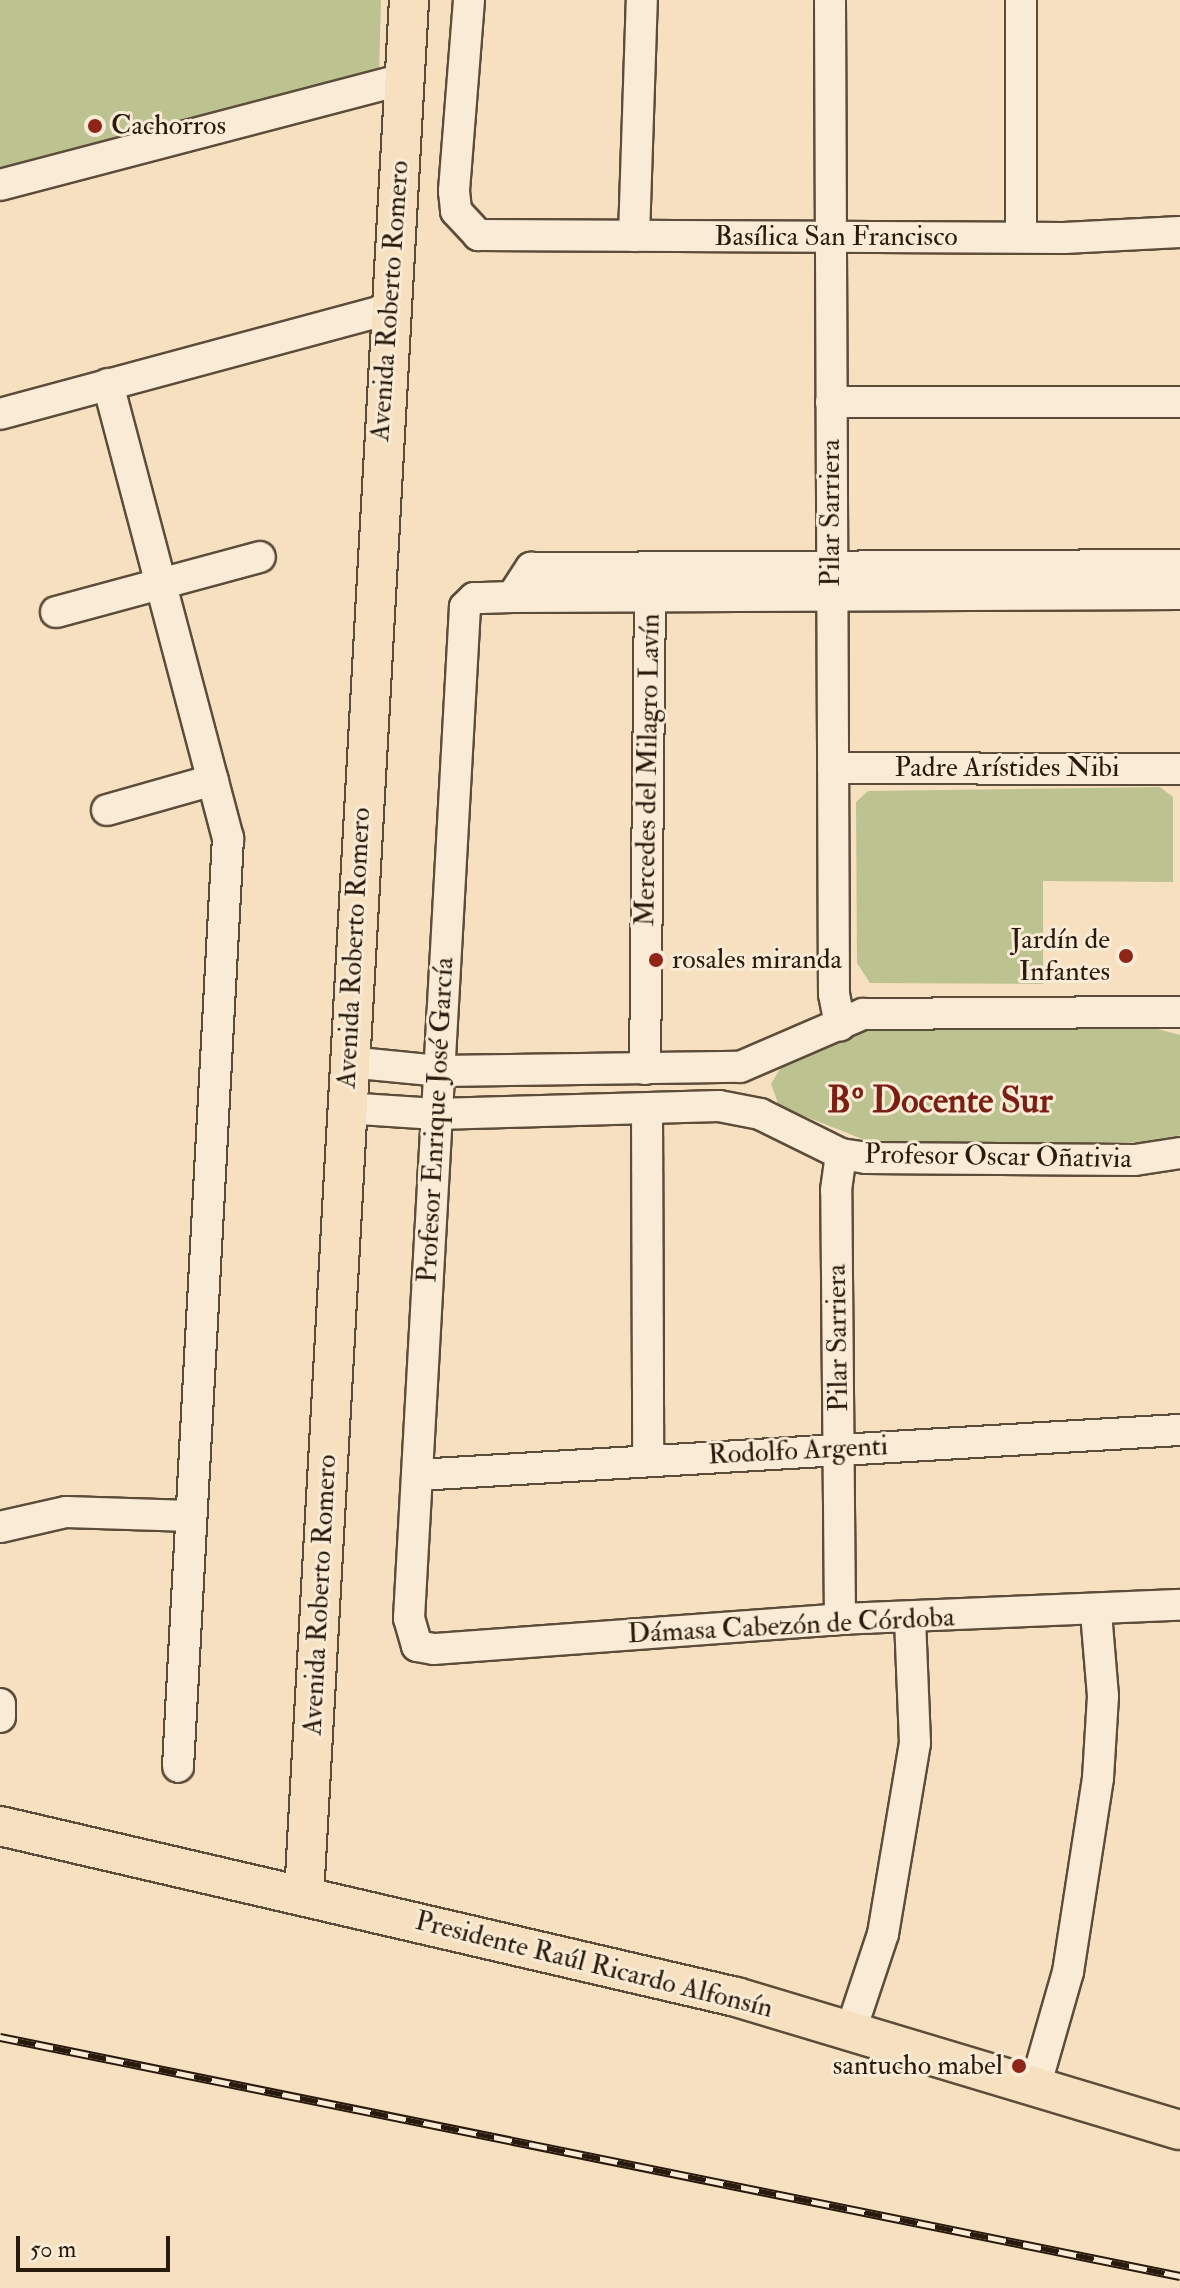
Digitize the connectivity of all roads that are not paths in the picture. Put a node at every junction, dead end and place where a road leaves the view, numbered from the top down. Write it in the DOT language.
graph roads {
  1 [pos="409,0"];
  2 [pos="469,0"];
  3 [pos="642,0"];
  4 [pos="830,0"];
  5 [pos="1021,0"];
  6 [pos="404,79"];
  7 [pos="0,185"];
  8 [pos="1180,232"];
  9 [pos="634,236"];
  10 [pos="1021,237"];
  11 [pos="831,238"];
  12 [pos="388,309"];
  13 [pos="108,384"];
  14 [pos="831,402"];
  15 [pos="1180,402"];
  16 [pos="0,414"];
  17 [pos="260,557"];
  18 [pos="1180,565"];
  19 [pos="832,580"];
  20 [pos="650,582"];
  21 [pos="161,583"];
  22 [pos="1180,594"];
  23 [pos="56,612"];
  24 [pos="833,768"];
  25 [pos="1180,769"];
  26 [pos="213,780"];
  27 [pos="107,810"];
  28 [pos="1180,1012"];
  29 [pos="840,1025"];
  30 [pos="348,1062"];
  31 [pos="740,1067"];
  32 [pos="645,1069"];
  33 [pos="439,1071"];
  34 [pos="345,1108"];
  35 [pos="743,1108"];
  36 [pos="647,1109"];
  37 [pos="436,1114"];
  38 [pos="1180,1153"];
  39 [pos="841,1154"];
  40 [pos="1180,1430"];
  41 [pos="839,1448"];
  42 [pos="648,1460"];
  43 [pos="417,1475"];
  44 [pos="191,1516"];
  45 [pos="0,1527"];
  46 [pos="1180,1605"];
  47 [pos="1096,1612"];
  48 [pos="910,1618"];
  49 [pos="840,1619"];
  50 [pos="411,1634"];
  51 [pos="0,1704"];
  52 [pos="0,1717"];
  53 [pos="178,1767"];
  54 [pos="0,1826"];
  55 [pos="304,1896"];
  56 [pos="851,2030"];
  57 [pos="1035,2087"];
  58 [pos="1180,2130"];
  1 -- 6 [label="main road, Avenida Roberto Romero"];
  2 -- 9 [label="street, Basílica San Francisco"];
  3 -- 9 [label="street"];
  4 -- 11 [label="street, Pilar Sarriera"];
  5 -- 10 [label="street"];
  6 -- 7 [label="street"];
  6 -- 12 [label="main road, Avenida Roberto Romero"];
  8 -- 10 [label="street, Basílica San Francisco"];
  9 -- 11 [label="street, Basílica San Francisco"];
  10 -- 11 [label="street, Basílica San Francisco"];
  11 -- 14 [label="street, Pilar Sarriera"];
  12 -- 13 [label="street"];
  12 -- 30 [label="main road, Avenida Roberto Romero"];
  13 -- 16 [label="street"];
  13 -- 21 [label="street"];
  14 -- 15 [label="street"];
  14 -- 19 [label="street, Pilar Sarriera"];
  17 -- 21 [label="street"];
  18 -- 19 [label="street"];
  19 -- 20 [label="street"];
  19 -- 22 [label="street"];
  19 -- 24 [label="street, Pilar Sarriera"];
  20 -- 32 [label="street, Mercedes del Milagro Lavín"];
  20 -- 33 [label="street, Profesor Enrique José García"];
  21 -- 23 [label="street"];
  21 -- 26 [label="street"];
  24 -- 25 [label="street, Padre Arístides Nibi"];
  24 -- 29 [label="street, Pilar Sarriera"];
  26 -- 27 [label="street"];
  26 -- 44 [label="street"];
  28 -- 29 [label="street"];
  29 -- 31 [label="street"];
  30 -- 33 [label="street"];
  30 -- 34 [label="main road, Avenida Roberto Romero"];
  31 -- 32 [label="street"];
  31 -- 35 [label="street"];
  32 -- 33 [label="street"];
  33 -- 37 [label="street, Profesor Enrique José García"];
  34 -- 37 [label="street, Profesor Oscar Oñativia"];
  34 -- 55 [label="main road, Avenida Roberto Romero"];
  35 -- 36 [label="street, Profesor Oscar Oñativia"];
  35 -- 39 [label="street, Profesor Oscar Oñativia"];
  36 -- 37 [label="street, Profesor Oscar Oñativia"];
  36 -- 42 [label="street"];
  37 -- 43 [label="street, Profesor Enrique José García"];
  38 -- 39 [label="street, Profesor Oscar Oñativia"];
  39 -- 41 [label="street, Pilar Sarriera"];
  40 -- 41 [label="street, Rodolfo Argenti"];
  41 -- 42 [label="street, Rodolfo Argenti"];
  41 -- 49 [label="street, Pilar Sarriera"];
  42 -- 43 [label="street, Rodolfo Argenti"];
  43 -- 50 [label="street, Profesor Enrique José García"];
  44 -- 45 [label="street"];
  44 -- 53 [label="street"];
  46 -- 47 [label="street, Dámasa Cabezón de Córdoba"];
  47 -- 48 [label="street, Dámasa Cabezón de Córdoba"];
  47 -- 57 [label="street"];
  48 -- 49 [label="street, Dámasa Cabezón de Córdoba"];
  48 -- 56 [label="street"];
  49 -- 50 [label="street, Dámasa Cabezón de Córdoba"];
  51 -- 52 [label="street"];
  54 -- 55 [label="main road, Presidente Raúl Ricardo Alfonsín"];
  55 -- 56 [label="main road, Presidente Raúl Ricardo Alfonsín"];
  56 -- 57 [label="main road, Presidente Raúl Ricardo Alfonsín"];
  57 -- 58 [label="main road, Presidente Raúl Ricardo Alfonsín"];
}
